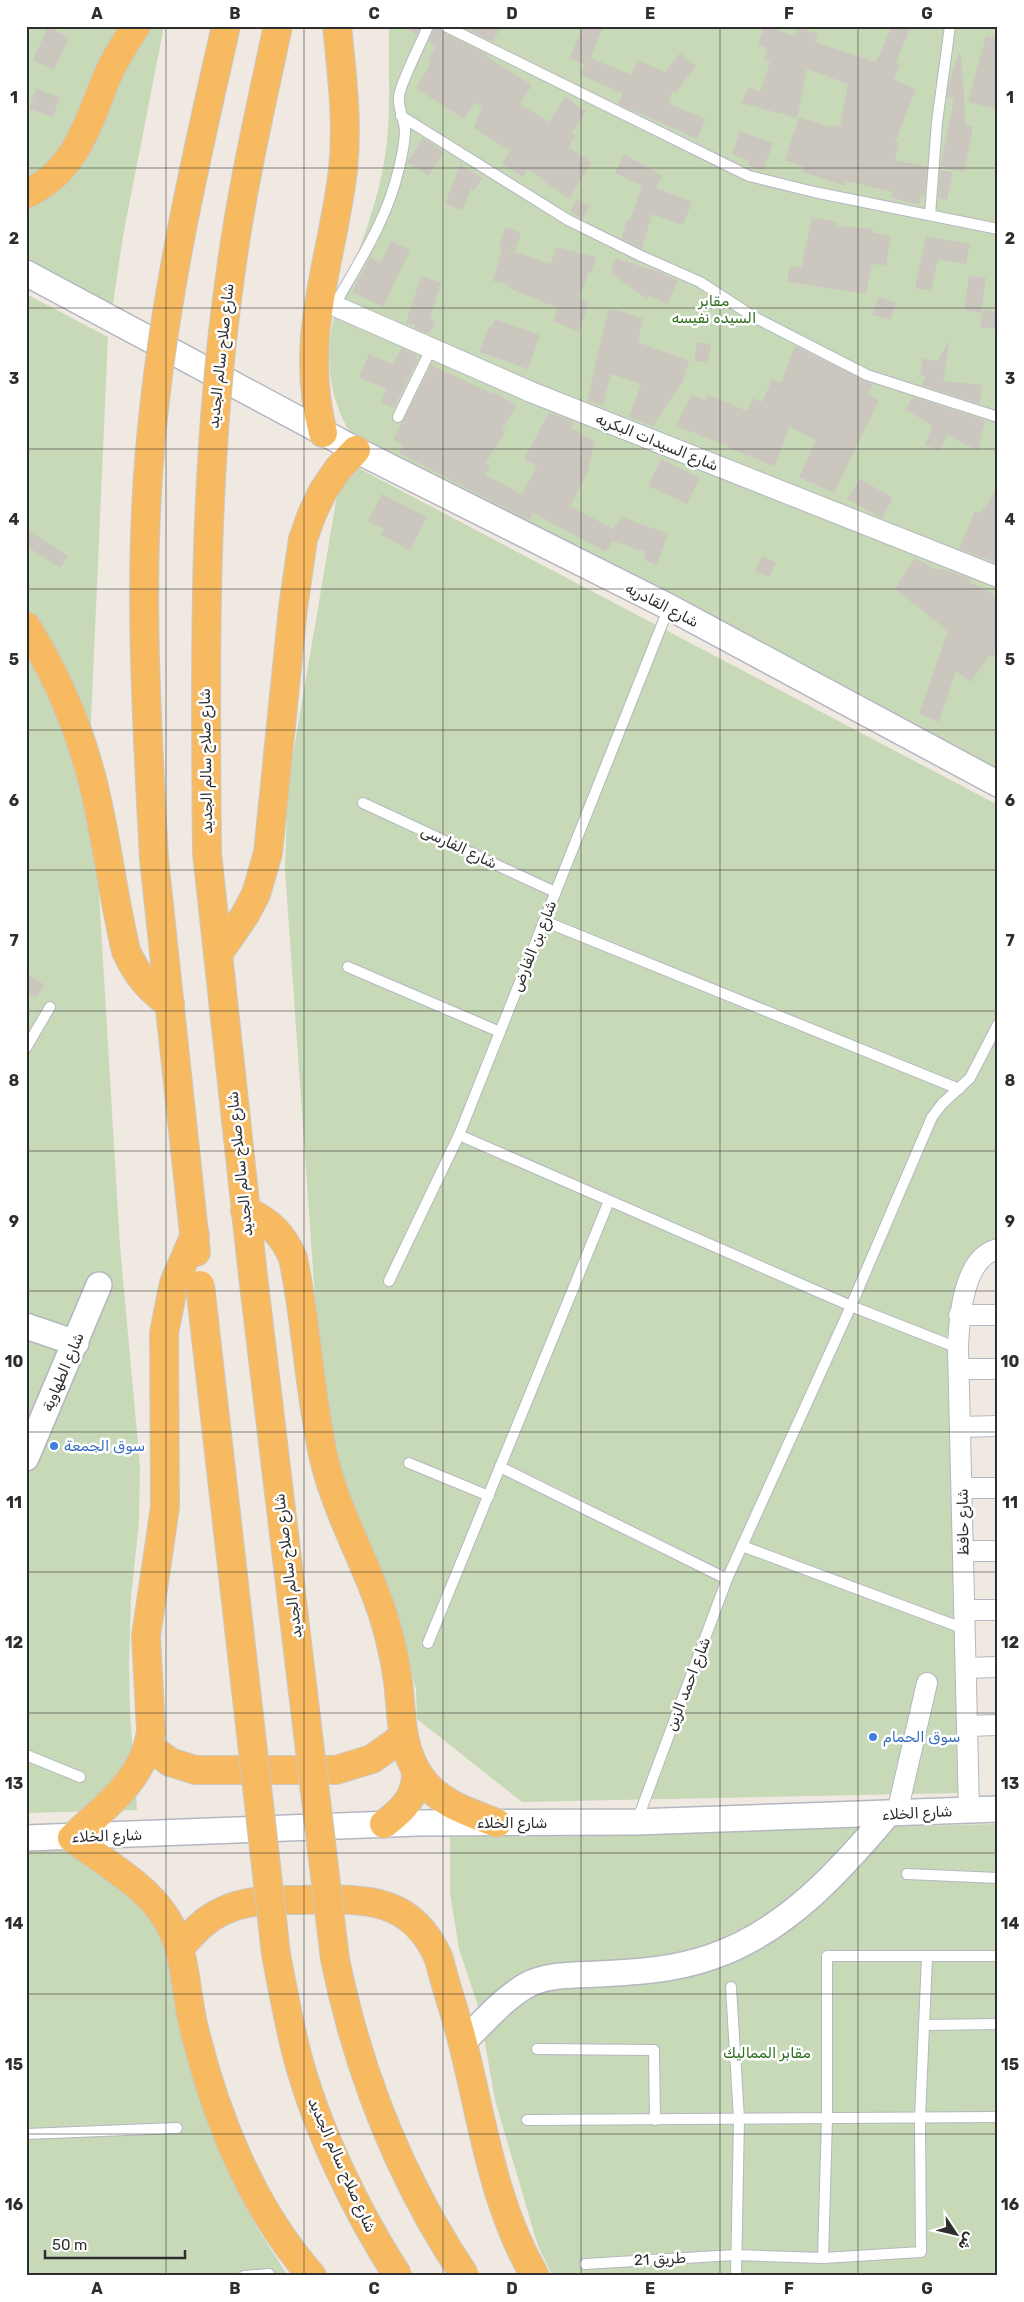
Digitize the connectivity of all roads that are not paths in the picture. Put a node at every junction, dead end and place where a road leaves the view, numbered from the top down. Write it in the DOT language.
graph roads {
  1 [pos="136,26"];
  2 [pos="226,26"];
  3 [pos="278,26"];
  4 [pos="337,26"];
  5 [pos="428,26"];
  6 [pos="445,26"];
  7 [pos="950,26"];
  8 [pos="401,116"];
  9 [pos="26,194"];
  10 [pos="930,215"];
  11 [pos="998,229"];
  12 [pos="26,273"];
  13 [pos="326,302"];
  14 [pos="431,349"];
  15 [pos="398,417"];
  16 [pos="998,417"];
  17 [pos="323,433"];
  18 [pos="356,450"];
  19 [pos="998,577"];
  20 [pos="669,608"];
  21 [pos="26,626"];
  22 [pos="998,784"];
  23 [pos="363,803"];
  24 [pos="555,892"];
  25 [pos="544,921"];
  26 [pos="218,954"];
  27 [pos="348,966"];
  28 [pos="170,1004"];
  29 [pos="50,1007"];
  30 [pos="998,1024"];
  31 [pos="500,1032"];
  32 [pos="26,1048"];
  33 [pos="959,1089"];
  34 [pos="459,1135"];
  35 [pos="609,1201"];
  36 [pos="246,1211"];
  37 [pos="195,1235"];
  38 [pos="995,1251"];
  39 [pos="389,1281"];
  40 [pos="99,1285"];
  41 [pos="851,1306"];
  42 [pos="959,1315"];
  43 [pos="998,1315"];
  44 [pos="26,1326"];
  45 [pos="76,1343"];
  46 [pos="958,1348"];
  47 [pos="959,1369"];
  48 [pos="998,1369"];
  49 [pos="998,1426"];
  50 [pos="961,1427"];
  51 [pos="26,1458"];
  52 [pos="409,1463"];
  53 [pos="500,1468"];
  54 [pos="962,1488"];
  55 [pos="998,1488"];
  56 [pos="489,1496"];
  57 [pos="742,1546"];
  58 [pos="963,1551"];
  59 [pos="998,1551"];
  60 [pos="728,1579"];
  61 [pos="998,1610"];
  62 [pos="965,1620"];
  63 [pos="428,1644"];
  64 [pos="998,1667"];
  65 [pos="966,1668"];
  66 [pos="927,1683"];
  67 [pos="998,1725"];
  68 [pos="967,1726"];
  69 [pos="403,1737"];
  70 [pos="148,1746"];
  71 [pos="26,1755"];
  72 [pos="416,1771"];
  73 [pos="80,1778"];
  74 [pos="998,1809"];
  75 [pos="969,1811"];
  76 [pos="893,1814"];
  77 [pos="636,1822"];
  78 [pos="497,1823"];
  79 [pos="384,1824"];
  80 [pos="26,1838"];
  81 [pos="72,1838"];
  82 [pos="907,1874"];
  83 [pos="998,1878"];
  84 [pos="180,1948"];
  85 [pos="998,1956"];
  86 [pos="927,1957"];
  87 [pos="731,1987"];
  88 [pos="998,2024"];
  89 [pos="924,2026"];
  90 [pos="463,2042"];
  91 [pos="537,2049"];
  92 [pos="998,2117"];
  93 [pos="827,2118"];
  94 [pos="920,2118"];
  95 [pos="739,2119"];
  96 [pos="527,2120"];
  97 [pos="655,2120"];
  98 [pos="177,2128"];
  99 [pos="26,2134"];
  100 [pos="735,2254"];
  101 [pos="823,2258"];
  102 [pos="585,2264"];
  103 [pos="270,2274"];
  104 [pos="244,2276"];
  105 [pos="312,2276"];
  106 [pos="398,2276"];
  107 [pos="465,2276"];
  108 [pos="535,2276"];
  109 [pos="736,2276"];
  1 -- 9 [label="highway"];
  2 -- 28 [label="highway, شارع صلاح سالم الجديد, bridge"];
  3 -- 26 [label="highway, شارع صلاح سالم الجديد, bridge"];
  4 -- 13 [label="highway"];
  5 -- 8 [label="lane"];
  6 -- 10 [label="lane"];
  7 -- 10 [label="lane"];
  8 -- 13 [label="lane"];
  8 -- 16 [label="lane"];
  10 -- 11 [label="lane"];
  12 -- 17 [label="street, شارع القادريه"];
  13 -- 14 [label="street, شارع السيدات البكريه"];
  13 -- 17 [label="highway"];
  14 -- 15 [label="lane"];
  14 -- 19 [label="street, شارع السيدات البكريه"];
  17 -- 18 [label="street, شارع القادريه"];
  18 -- 20 [label="street, شارع القادريه"];
  18 -- 26 [label="highway"];
  20 -- 22 [label="street, شارع القادريه"];
  20 -- 24 [label="lane, شارع بن الفارض"];
  21 -- 28 [label="highway"];
  23 -- 24 [label="lane, شارع الفارسى"];
  24 -- 25 [label="lane, شارع بن الفارض"];
  25 -- 31 [label="lane, شارع بن الفارض"];
  25 -- 33 [label="lane"];
  26 -- 36 [label="highway, شارع صلاح سالم الجديد"];
  27 -- 31 [label="lane"];
  28 -- 37 [label="highway, شارع صلاح سالم الجديد"];
  29 -- 32 [label="lane"];
  30 -- 33 [label="lane, شارع احمد الزين"];
  31 -- 34 [label="lane, شارع بن الفارض"];
  33 -- 41 [label="lane, شارع احمد الزين"];
  34 -- 35 [label="lane"];
  34 -- 39 [label="lane, شارع بن الفارض"];
  35 -- 41 [label="lane"];
  35 -- 53 [label="lane"];
  36 -- 69 [label="highway"];
  36 -- 107 [label="highway, شارع صلاح سالم الجديد, bridge"];
  37 -- 70 [label="highway"];
  37 -- 106 [label="highway, شارع صلاح سالم الجديد, bridge"];
  38 -- 42 [label="street, شارع حافظ"];
  40 -- 45 [label="street, شارع الطهاوية"];
  41 -- 46 [label="lane"];
  41 -- 57 [label="lane, شارع احمد الزين"];
  42 -- 43 [label="street"];
  42 -- 46 [label="street, شارع حافظ"];
  44 -- 45 [label="street"];
  45 -- 51 [label="street, شارع الطهاوية"];
  46 -- 47 [label="street, شارع حافظ"];
  47 -- 48 [label="street"];
  47 -- 50 [label="street, شارع حافظ"];
  49 -- 50 [label="street"];
  50 -- 54 [label="street, شارع حافظ"];
  52 -- 56 [label="lane"];
  53 -- 56 [label="lane"];
  53 -- 60 [label="lane"];
  54 -- 55 [label="street"];
  54 -- 58 [label="street, شارع حافظ"];
  56 -- 63 [label="lane"];
  57 -- 60 [label="lane, شارع احمد الزين"];
  57 -- 62 [label="lane"];
  58 -- 59 [label="street"];
  58 -- 62 [label="street, شارع حافظ"];
  60 -- 77 [label="lane, شارع احمد الزين"];
  61 -- 62 [label="street"];
  62 -- 65 [label="street, شارع حافظ"];
  64 -- 65 [label="street"];
  65 -- 68 [label="street, شارع حافظ"];
  66 -- 76 [label="street"];
  67 -- 68 [label="street"];
  68 -- 75 [label="street, شارع حافظ"];
  69 -- 70 [label="highway"];
  69 -- 72 [label="highway"];
  70 -- 81 [label="highway"];
  71 -- 73 [label="lane"];
  72 -- 78 [label="highway"];
  72 -- 79 [label="highway"];
  74 -- 75 [label="street, شارع الخلاء"];
  75 -- 76 [label="street, شارع الخلاء"];
  76 -- 77 [label="street, شارع الخلاء"];
  76 -- 90 [label="street"];
  77 -- 78 [label="street, شارع الخلاء"];
  78 -- 79 [label="street, شارع الخلاء"];
  79 -- 81 [label="street, شارع الخلاء"];
  80 -- 81 [label="street, شارع الخلاء"];
  81 -- 84 [label="highway"];
  82 -- 83 [label="lane"];
  84 -- 90 [label="highway"];
  84 -- 105 [label="highway"];
  85 -- 86 [label="lane"];
  86 -- 89 [label="lane"];
  86 -- 93 [label="lane"];
  87 -- 95 [label="lane"];
  88 -- 89 [label="lane"];
  89 -- 94 [label="lane"];
  90 -- 108 [label="highway"];
  91 -- 97 [label="lane"];
  92 -- 94 [label="lane"];
  93 -- 94 [label="lane"];
  93 -- 95 [label="lane"];
  93 -- 101 [label="lane"];
  94 -- 101 [label="lane, طريق 21"];
  95 -- 97 [label="lane"];
  95 -- 100 [label="lane"];
  96 -- 97 [label="lane"];
  98 -- 99 [label="lane"];
  100 -- 101 [label="lane, طريق 21"];
  100 -- 102 [label="lane, طريق 21"];
  100 -- 109 [label="lane"];
  103 -- 104 [label="lane"];
}
